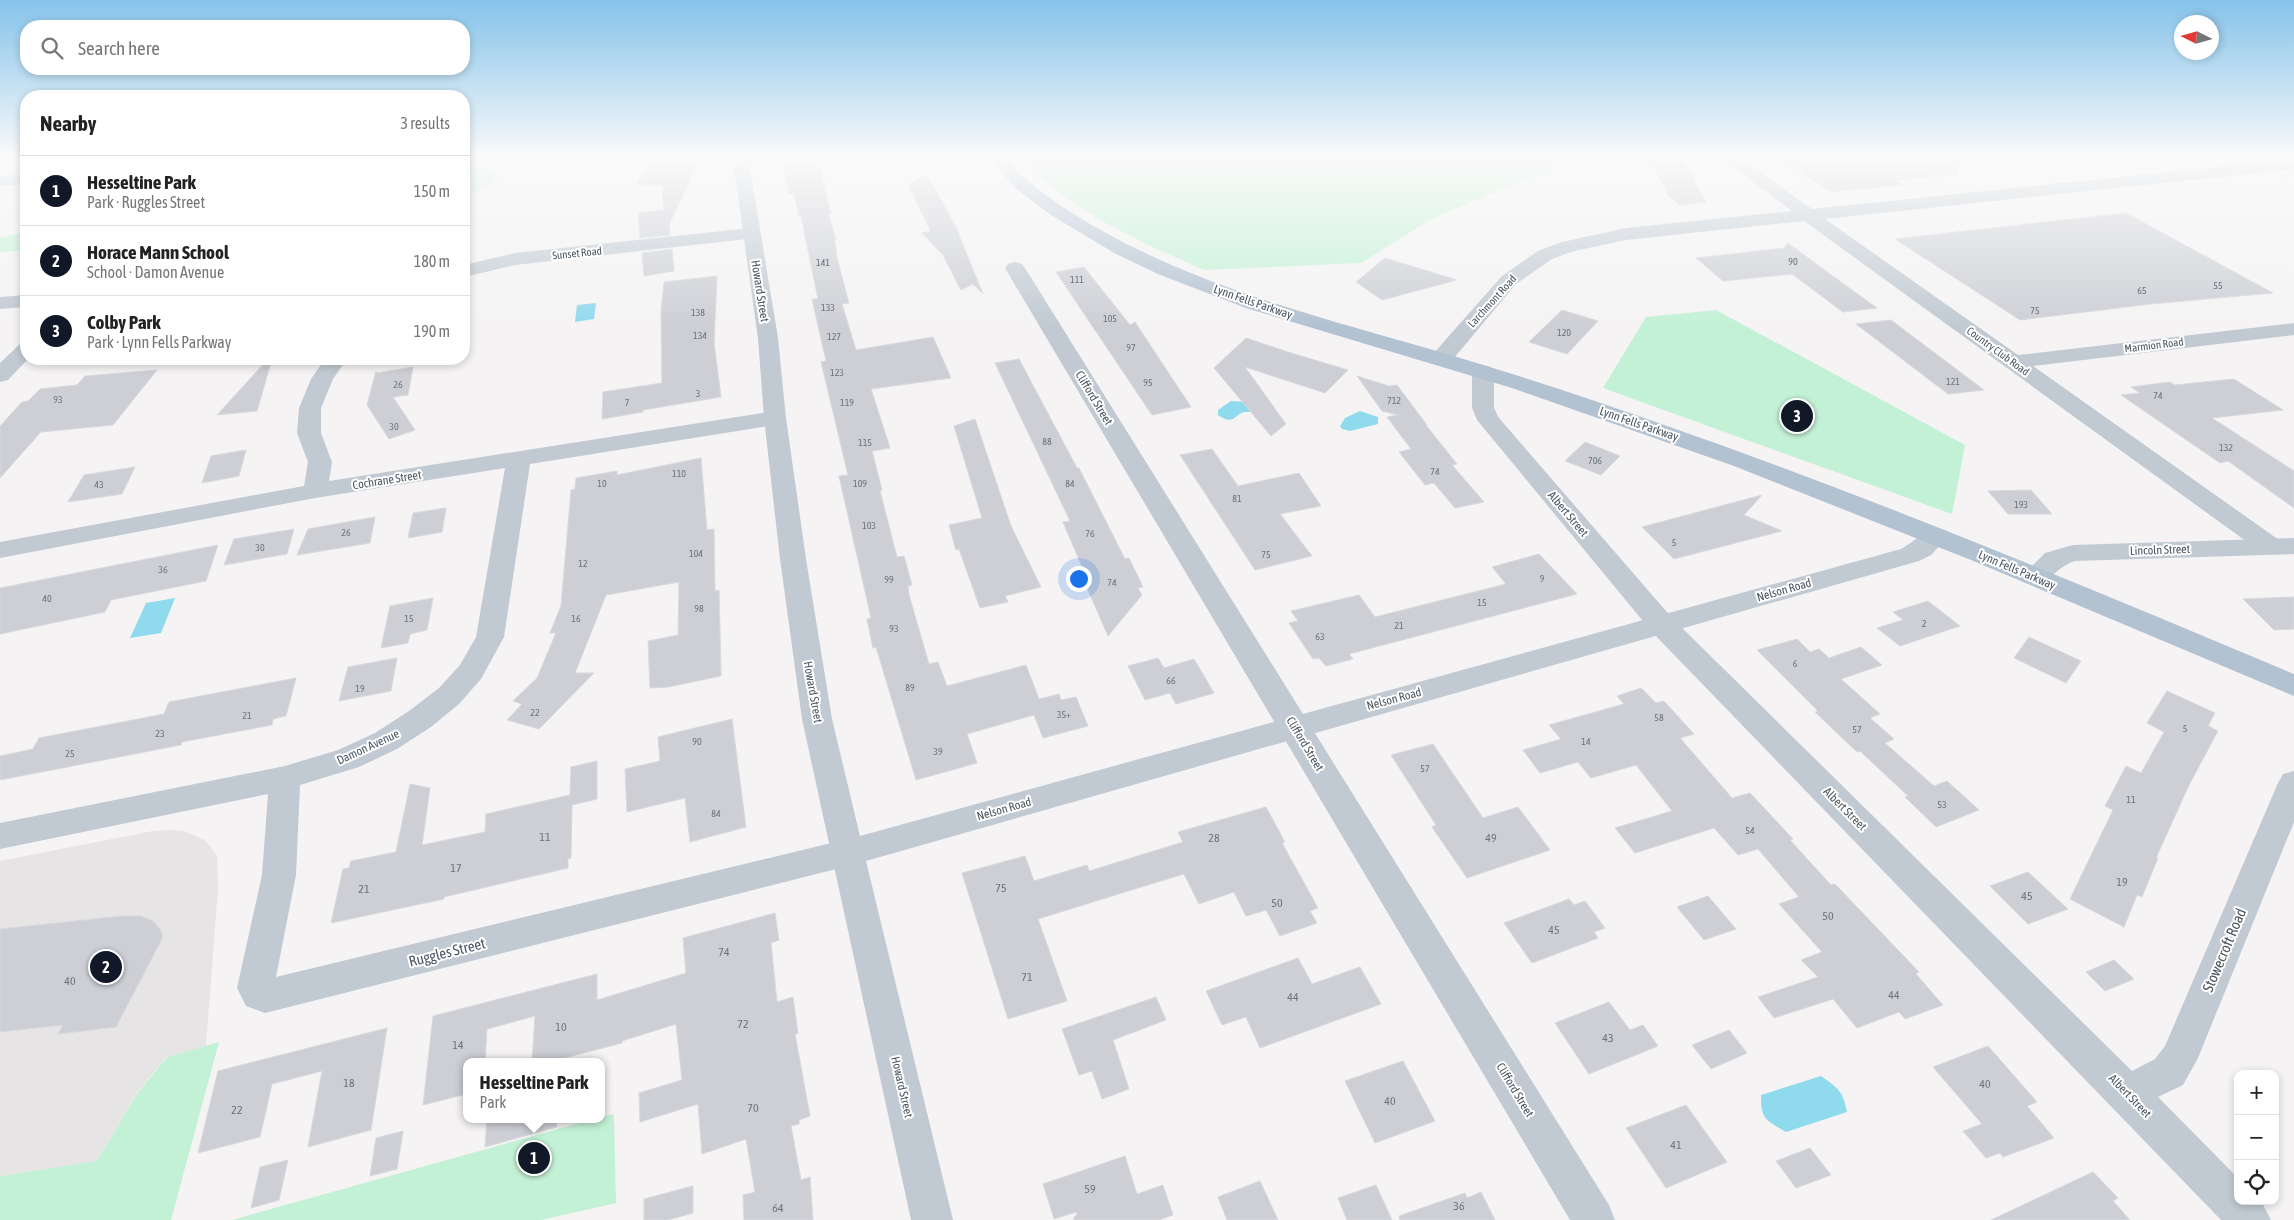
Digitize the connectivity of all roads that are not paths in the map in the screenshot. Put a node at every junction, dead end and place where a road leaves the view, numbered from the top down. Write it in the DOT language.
graph roads {
  1 [pos="747,213"];
  2 [pos="1060,213"];
  3 [pos="1805,213"];
  4 [pos="1828,213"];
  5 [pos="1808,215"];
  6 [pos="750,234"];
  7 [pos="1014,268"];
  8 [pos="470,269"];
  9 [pos="20,302"];
  10 [pos="0,303"];
  11 [pos="2294,328"];
  12 [pos="20,357"];
  13 [pos="1441,359"];
  14 [pos="2014,362"];
  15 [pos="332,365"];
  16 [pos="1483,372"];
  17 [pos="0,375"];
  18 [pos="775,418"];
  19 [pos="518,458"];
  20 [pos="315,491"];
  21 [pos="1936,536"];
  22 [pos="2282,546"];
  23 [pos="0,550"];
  24 [pos="2034,577"];
  25 [pos="1662,625"];
  26 [pos="2294,686"];
  27 [pos="1294,727"];
  28 [pos="285,778"];
  29 [pos="2294,783"];
  30 [pos="0,836"];
  31 [pos="848,853"];
  32 [pos="2127,1093"];
  33 [pos="932,1220"];
  34 [pos="1594,1220"];
  35 [pos="2250,1220"];
  1 -- 6 [label="street, Howard Street"];
  2 -- 13 [label="main road, Lynn Fells Parkway"];
  3 -- 5 [label="street, Country Club Road"];
  4 -- 5 [label="street, Larchmont Road"];
  5 -- 13 [label="street, Larchmont Road"];
  5 -- 14 [label="street, Country Club Road"];
  6 -- 8 [label="street, Sunset Road"];
  6 -- 18 [label="street, Howard Street"];
  7 -- 27 [label="street, Clifford Street"];
  9 -- 10 [label="street"];
  11 -- 14 [label="street, Marmion Road"];
  12 -- 17 [label="street"];
  13 -- 16 [label="main road, Lynn Fells Parkway"];
  14 -- 22 [label="street, Country Club Road"];
  15 -- 20 [label="street"];
  16 -- 21 [label="main road, Lynn Fells Parkway"];
  16 -- 25 [label="street, Albert Street"];
  18 -- 19 [label="street, Cochrane Street"];
  18 -- 31 [label="street, Howard Street"];
  19 -- 20 [label="street, Cochrane Street"];
  19 -- 28 [label="street, Damon Avenue"];
  20 -- 23 [label="street, Cochrane Street"];
  21 -- 24 [label="main road, Lynn Fells Parkway"];
  21 -- 25 [label="street, Nelson Road"];
  22 -- 24 [label="street, Lincoln Street"];
  24 -- 26 [label="main road, Lynn Fells Parkway"];
  25 -- 27 [label="street, Nelson Road"];
  25 -- 32 [label="street, Albert Street"];
  27 -- 31 [label="street, Nelson Road"];
  27 -- 34 [label="street, Clifford Street"];
  28 -- 30 [label="street, Damon Avenue"];
  28 -- 31 [label="street, Ruggles Street"];
  29 -- 32 [label="street, Stowecroft Road"];
  31 -- 33 [label="street, Howard Street"];
  32 -- 35 [label="street, Albert Street"];
}
